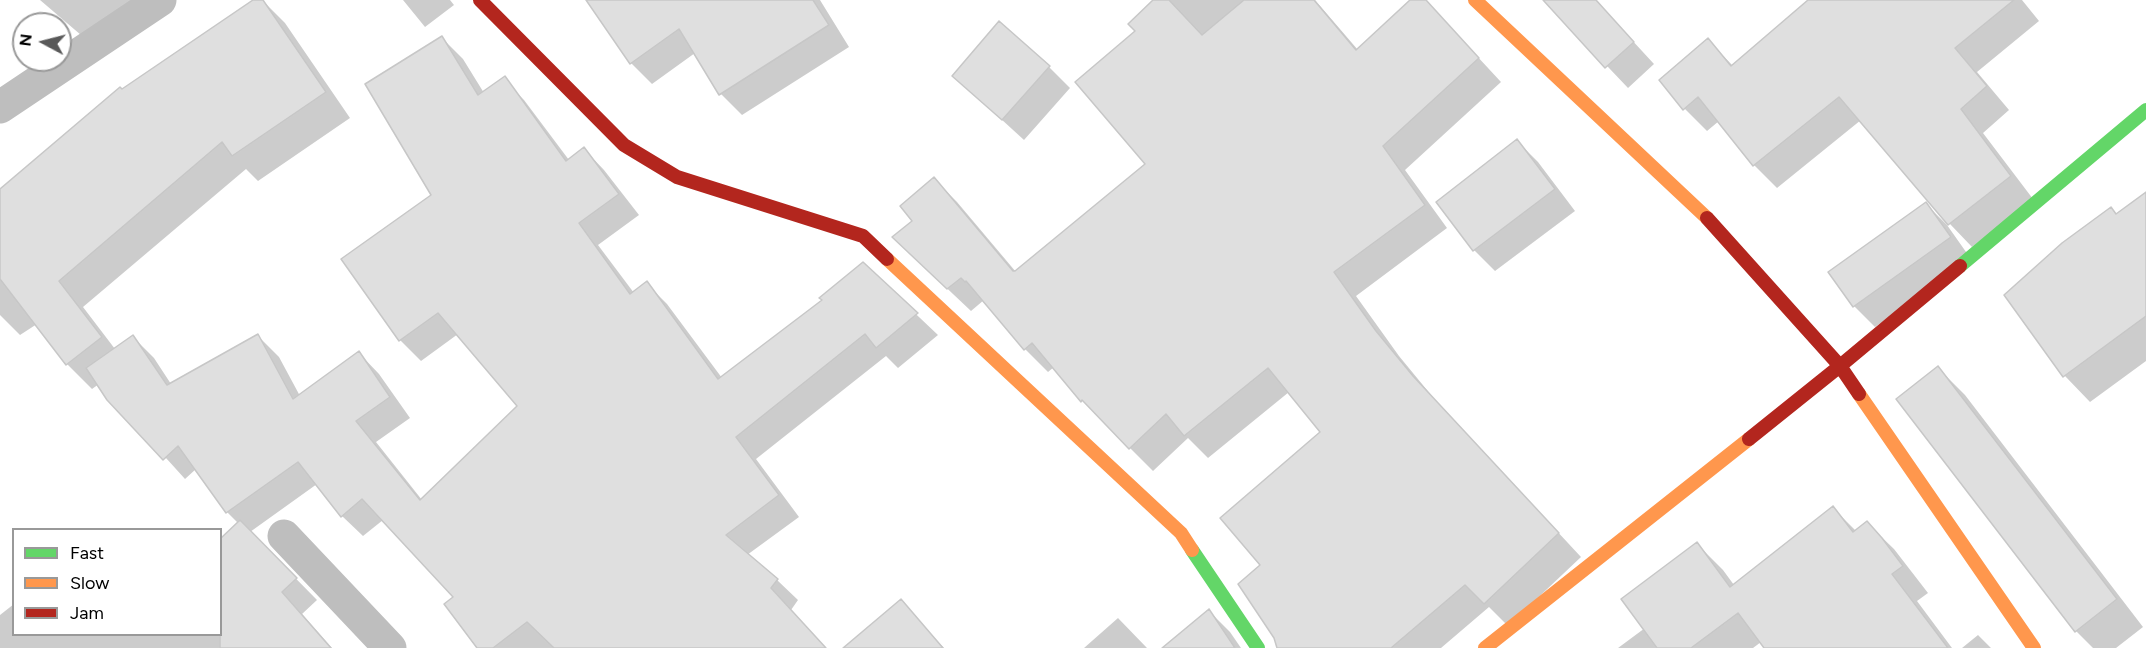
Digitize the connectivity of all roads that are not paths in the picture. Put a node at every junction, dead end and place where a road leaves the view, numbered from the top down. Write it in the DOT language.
graph roads {
  1 [pos="160,0"];
  2 [pos="480,0"];
  3 [pos="1475,0"];
  4 [pos="0,107"];
  5 [pos="2146,110"];
  6 [pos="1840,366"];
  7 [pos="284,536"];
  8 [pos="390,648"];
  9 [pos="1258,648"];
  10 [pos="1485,648"];
  11 [pos="2034,648"];
  1 -- 4 [label="street"];
  2 -- 9 [label="street"];
  3 -- 6 [label="street"];
  5 -- 6 [label="street"];
  6 -- 10 [label="street"];
  6 -- 11 [label="street"];
  7 -- 8 [label="street"];
}
